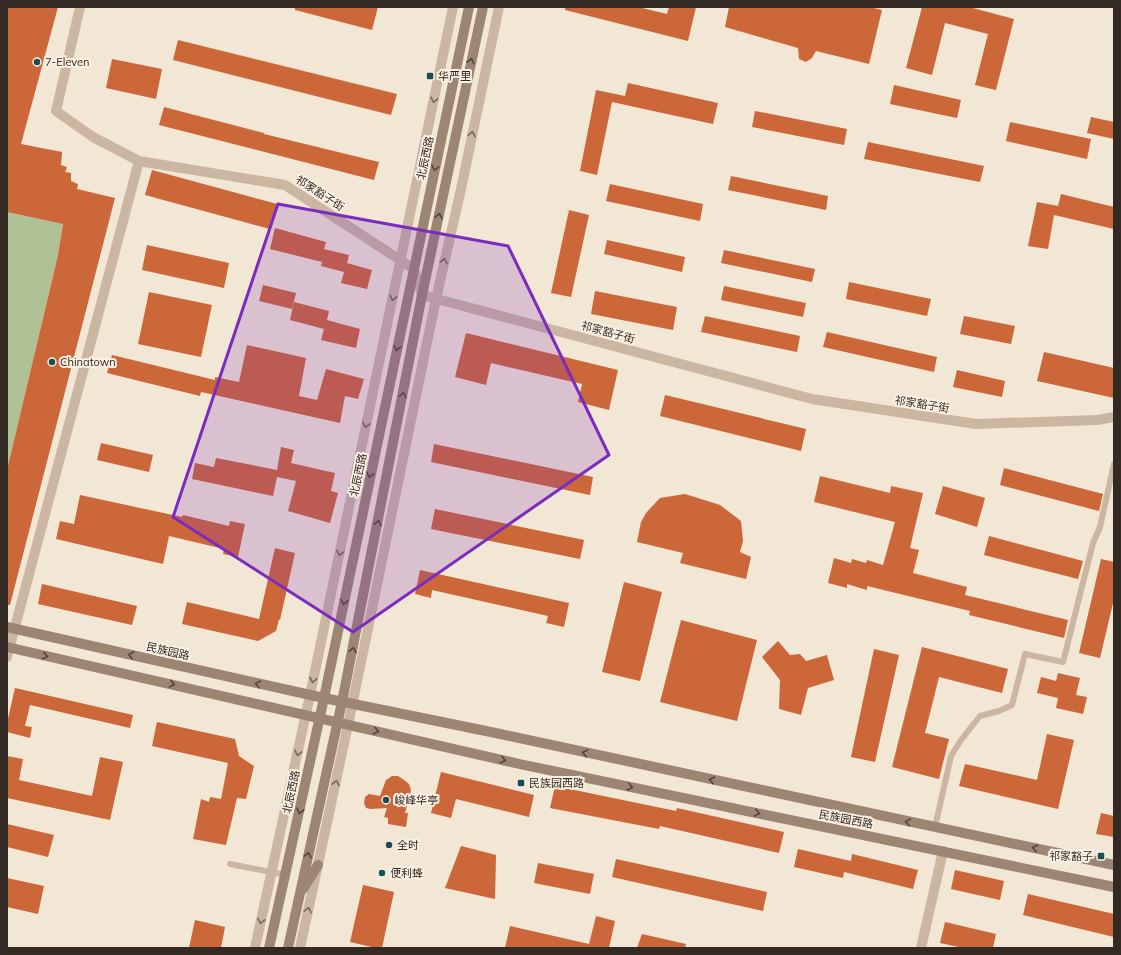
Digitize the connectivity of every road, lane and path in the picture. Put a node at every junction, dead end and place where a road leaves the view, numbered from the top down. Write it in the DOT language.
graph roads {
  1 [pos="80,7"];
  2 [pos="453,7"];
  3 [pos="469,7"];
  4 [pos="483,7"];
  5 [pos="499,7"];
  6 [pos="139,160"];
  7 [pos="400,260"];
  8 [pos="414,269"];
  9 [pos="422,295"];
  10 [pos="436,299"];
  11 [pos="1114,417"];
  12 [pos="1114,464"];
  13 [pos="11,628"];
  14 [pos="8,650"];
  15 [pos="310,695"];
  16 [pos="324,698"];
  17 [pos="347,703"];
  18 [pos="306,714"];
  19 [pos="319,718"];
  20 [pos="343,723"];
  21 [pos="935,828"];
  22 [pos="943,850"];
  23 [pos="230,864"];
  24 [pos="318,865"];
  25 [pos="1114,865"];
  26 [pos="272,872"];
  27 [pos="286,875"];
  28 [pos="1114,886"];
  29 [pos="298,898"];
  30 [pos="255,948"];
  31 [pos="269,948"];
  32 [pos="288,948"];
  33 [pos="300,948"];
  34 [pos="921,948"];
  1 -- 6 [label="street, 祁家豁子街"];
  2 -- 7 [label="street, 北辰西路, one-way"];
  3 -- 8 [label="main road, 北辰西路, one-way"];
  9 -- 4 [label="main road, one-way"];
  10 -- 5 [label="street, one-way"];
  6 -- 7 [label="street, 祁家豁子街"];
  6 -- 13 [label="street"];
  7 -- 8 [label="street, 祁家豁子街"];
  7 -- 15 [label="street, 北辰西路, one-way"];
  8 -- 9 [label="street"];
  8 -- 16 [label="main road, 北辰西路, one-way"];
  9 -- 10 [label="street, 祁家豁子街"];
  17 -- 9 [label="main road, one-way"];
  10 -- 11 [label="street, 祁家豁子街"];
  10 -- 17 [label="street"];
  12 -- 21 [label="lane"];
  13 -- 14 [label="street"];
  15 -- 13 [label="main road, 民族园路, one-way"];
  14 -- 18 [label="main road, one-way"];
  15 -- 16 [label="main road, 民族园路"];
  15 -- 18 [label="street, 北辰西路"];
  16 -- 17 [label="main road, 民族园西路"];
  16 -- 19 [label="main road, 北辰西路"];
  17 -- 20 [label="main road"];
  21 -- 17 [label="main road, 民族园西路, one-way"];
  18 -- 19 [label="main road"];
  18 -- 26 [label="street, 北辰西路, one-way"];
  19 -- 20 [label="main road, 民族园西路"];
  19 -- 27 [label="main road, 北辰西路, one-way"];
  20 -- 22 [label="main road, 民族园西路, one-way"];
  24 -- 20 [label="street, one-way"];
  29 -- 20 [label="main road, one-way"];
  25 -- 21 [label="main road, 民族园西路, one-way"];
  22 -- 28 [label="main road, 民族园西路"];
  22 -- 34 [label="street"];
  23 -- 26 [label="lane"];
  24 -- 29 [label="main road"];
  33 -- 24 [label="street, one-way"];
  26 -- 27 [label="lane"];
  26 -- 30 [label="street, 北辰西路, one-way"];
  27 -- 31 [label="main road, 北辰西路"];
  29 -- 32 [label="main road"];
}
